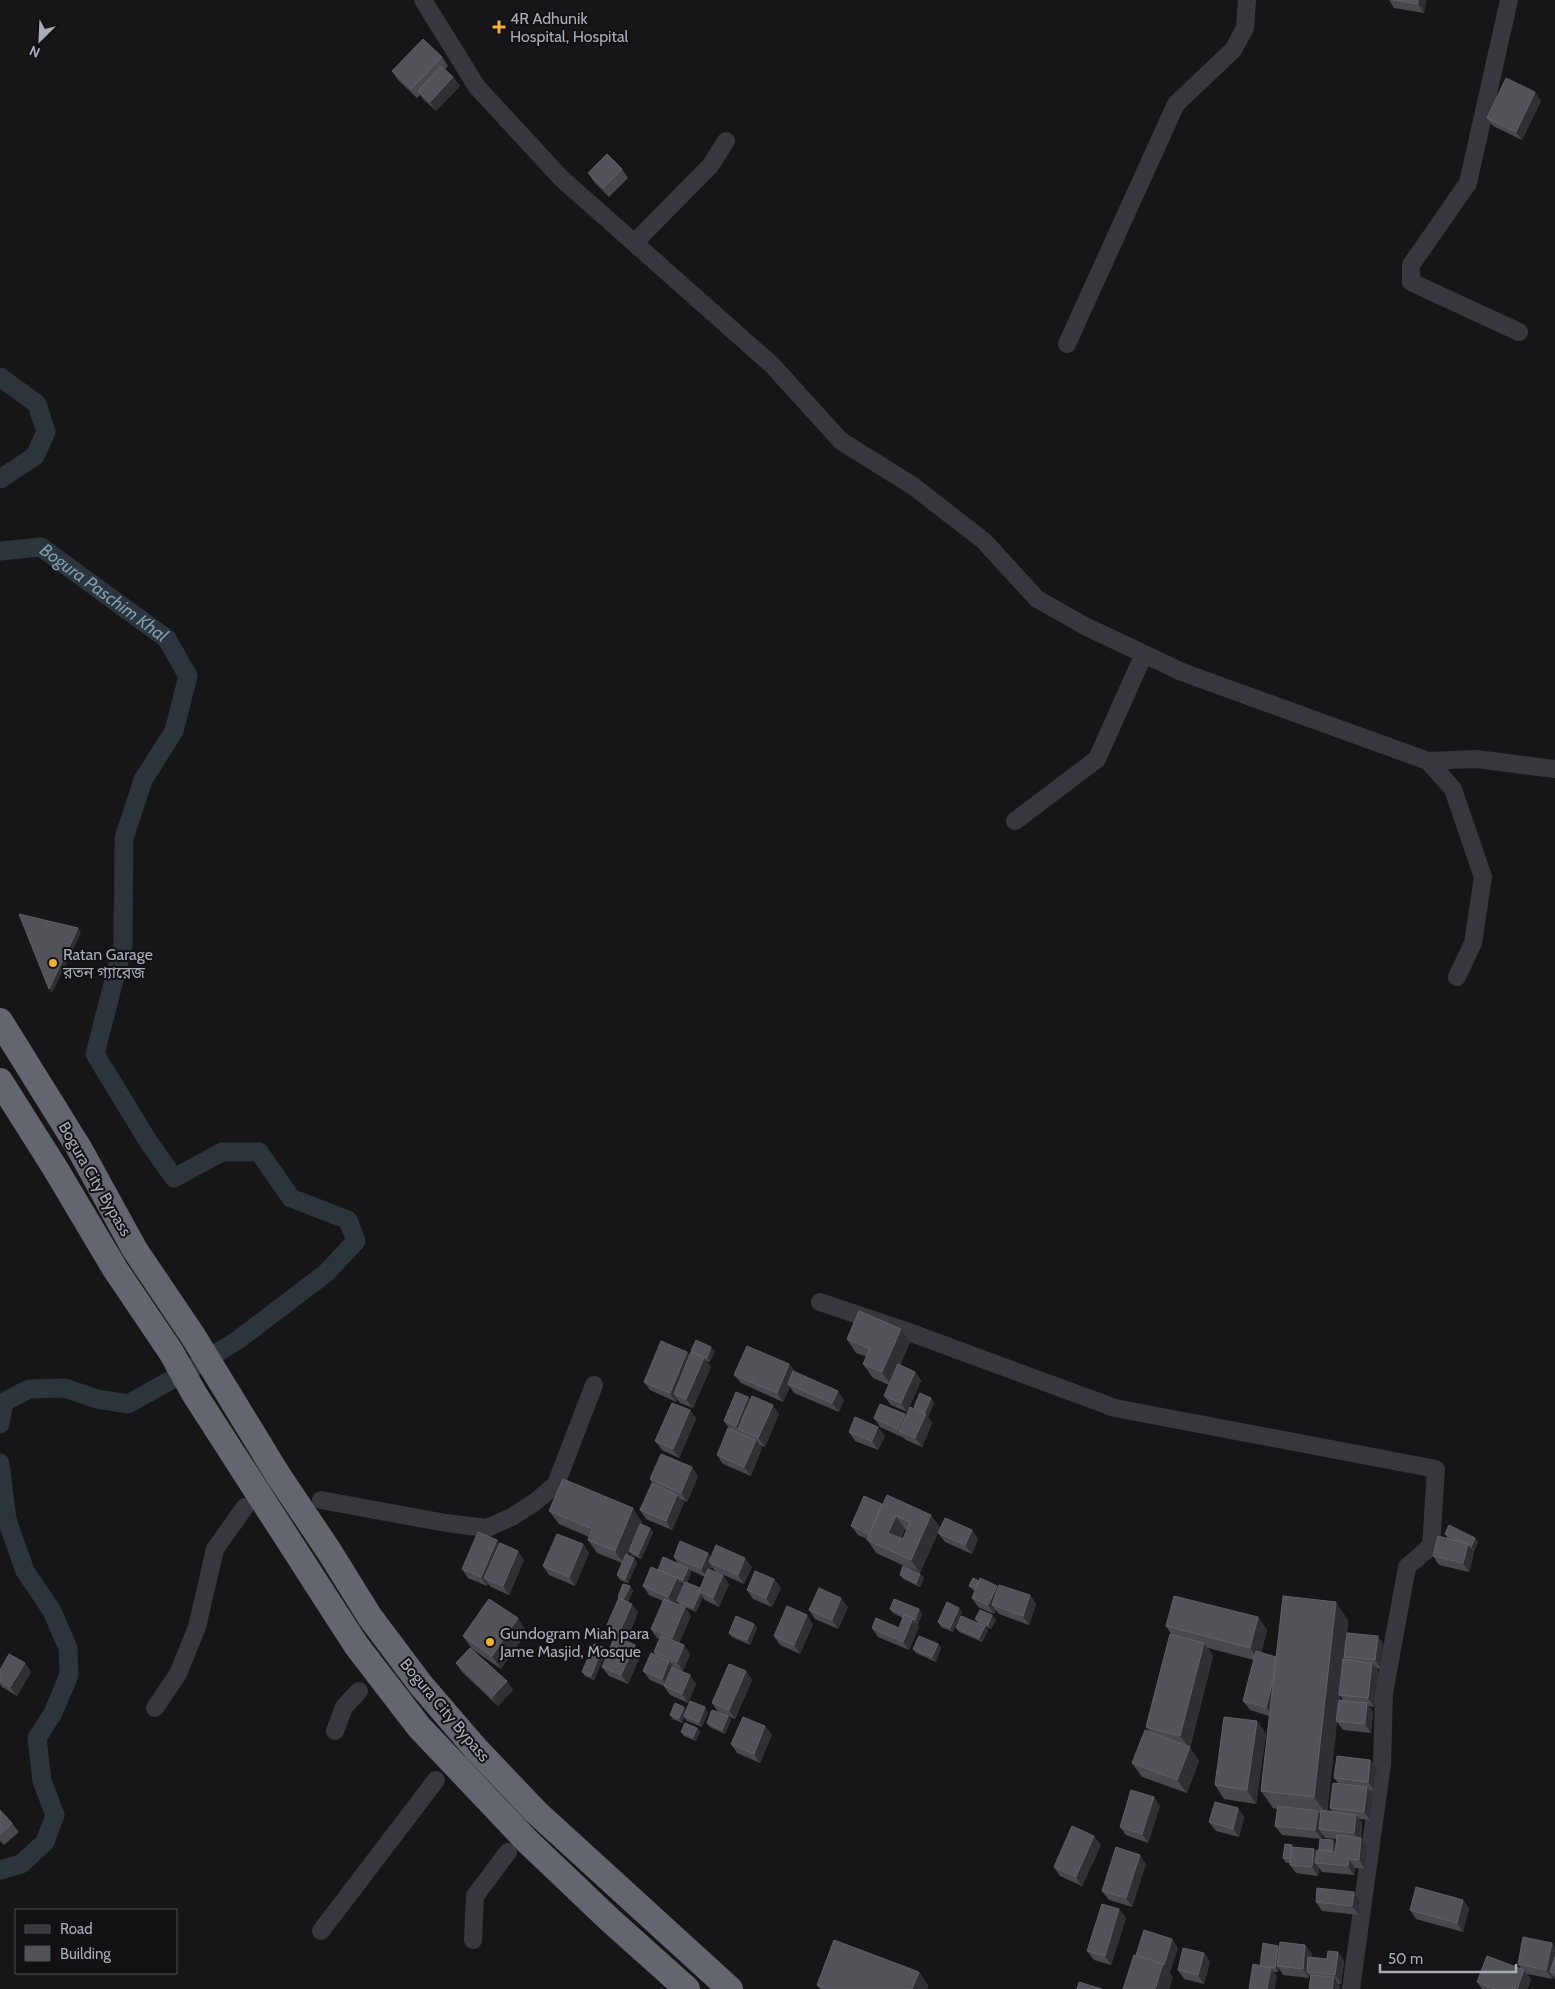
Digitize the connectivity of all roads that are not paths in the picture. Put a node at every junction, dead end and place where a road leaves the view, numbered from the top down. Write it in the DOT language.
graph roads {
  1 [pos="423,0"];
  2 [pos="1247,0"];
  3 [pos="1509,0"];
  4 [pos="726,141"];
  5 [pos="634,243"];
  6 [pos="1519,332"];
  7 [pos="1067,344"];
  8 [pos="1144,654"];
  9 [pos="1428,761"];
  10 [pos="1555,769"];
  11 [pos="1015,821"];
  12 [pos="1457,977"];
  13 [pos="0,1021"];
  14 [pos="0,1081"];
  15 [pos="820,1302"];
  16 [pos="594,1385"];
  17 [pos="321,1500"];
  18 [pos="245,1507"];
  19 [pos="360,1690"];
  20 [pos="155,1708"];
  21 [pos="335,1731"];
  22 [pos="436,1780"];
  23 [pos="508,1852"];
  24 [pos="321,1931"];
  25 [pos="473,1940"];
  26 [pos="688,1989"];
  27 [pos="730,1989"];
  28 [pos="1351,1989"];
  1 -- 5 [label="street"];
  2 -- 7 [label="street"];
  3 -- 6 [label="street"];
  4 -- 5 [label="street"];
  5 -- 8 [label="street"];
  8 -- 9 [label="street"];
  8 -- 11 [label="street"];
  9 -- 10 [label="street"];
  9 -- 12 [label="street"];
  13 -- 27 [label="highway, Bogura City Bypass"];
  14 -- 26 [label="highway, Bogura City Bypass"];
  15 -- 28 [label="street"];
  16 -- 17 [label="street"];
  18 -- 20 [label="street"];
  19 -- 21 [label="street"];
  22 -- 24 [label="street"];
  23 -- 25 [label="street"];
}
